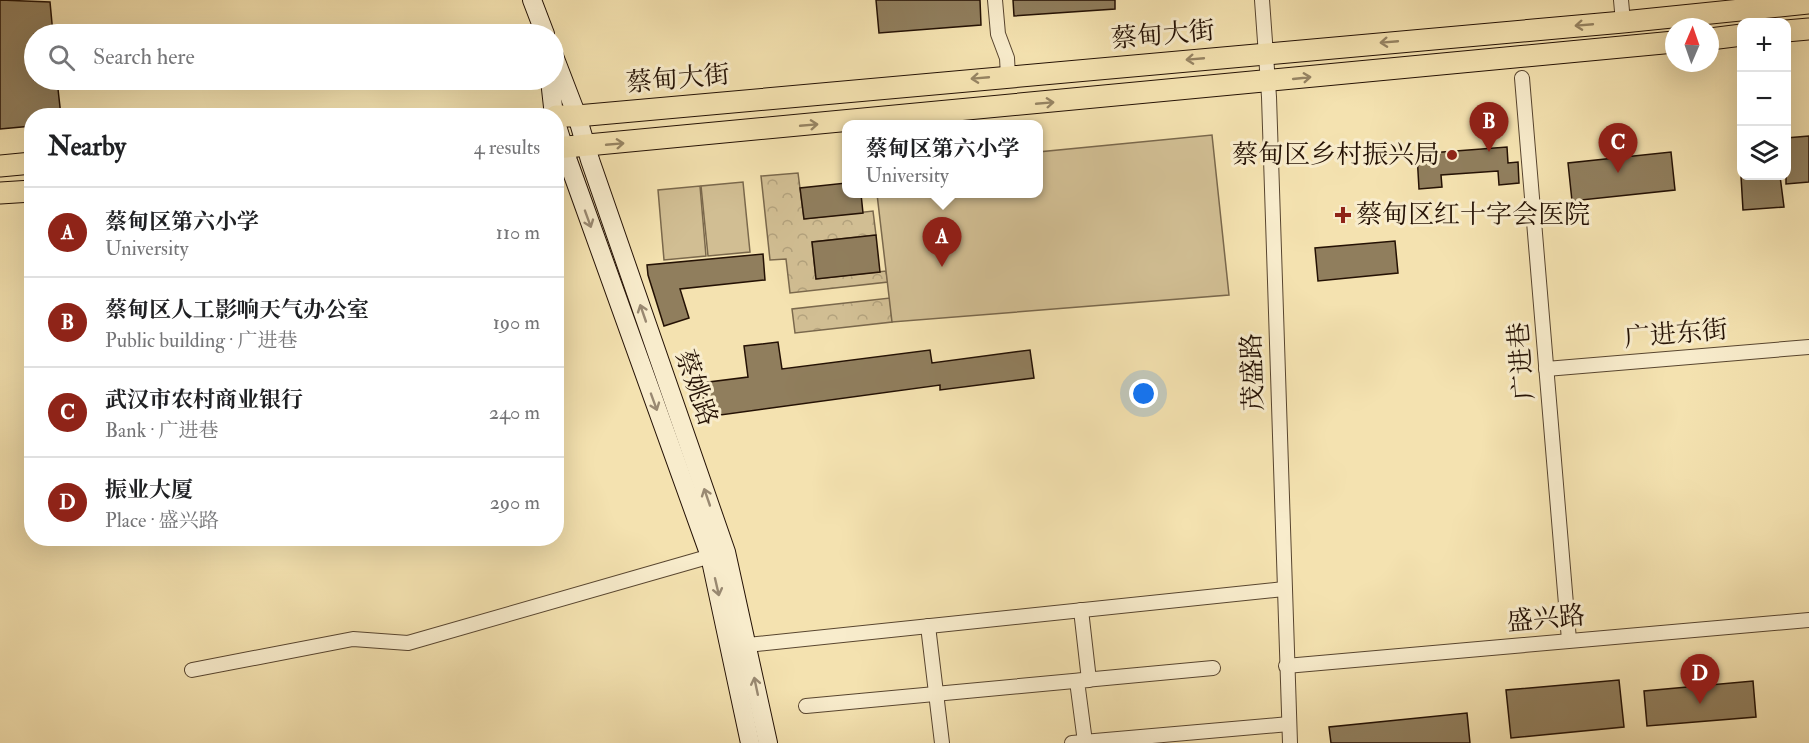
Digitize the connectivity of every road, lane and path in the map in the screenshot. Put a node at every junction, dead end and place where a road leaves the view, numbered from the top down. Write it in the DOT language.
graph roads {
  1 [pos="532,0"];
  2 [pos="995,0"];
  3 [pos="1262,0"];
  4 [pos="1621,0"];
  5 [pos="1809,3"];
  6 [pos="1623,22"];
  7 [pos="541,24"];
  8 [pos="1809,29"];
  9 [pos="1791,31"];
  10 [pos="1737,36"];
  11 [pos="1719,38"];
  12 [pos="1665,43"];
  13 [pos="1265,53"];
  14 [pos="1008,75"];
  15 [pos="1522,78"];
  16 [pos="1268,81"];
  17 [pos="553,90"];
  18 [pos="559,90"];
  19 [pos="559,108"];
  20 [pos="561,108"];
  21 [pos="564,116"];
  22 [pos="564,119"];
  23 [pos="865,120"];
  24 [pos="842,122"];
  25 [pos="586,147"];
  26 [pos="564,148"];
  27 [pos="564,158"];
  28 [pos="24,164"];
  29 [pos="0,166"];
  30 [pos="24,192"];
  31 [pos="0,193"];
  32 [pos="1809,347"];
  33 [pos="1546,369"];
  34 [pos="718,554"];
  35 [pos="1284,589"];
  36 [pos="1081,610"];
  37 [pos="1809,620"];
  38 [pos="928,626"];
  39 [pos="1569,640"];
  40 [pos="738,646"];
  41 [pos="1286,666"];
  42 [pos="1213,668"];
  43 [pos="192,670"];
  44 [pos="1083,680"];
  45 [pos="936,694"];
  46 [pos="806,706"];
  47 [pos="1289,724"];
  48 [pos="1086,742"];
  49 [pos="750,743"];
  50 [pos="768,743"];
  51 [pos="942,743"];
  52 [pos="1290,743"];
  1 -- 7 [label="street"];
  2 -- 14 [label="street"];
  3 -- 13 [label="street, 茂盛路"];
  4 -- 6 [label="street"];
  5 -- 6 [label="main road, 蔡甸大街"];
  6 -- 13 [label="main road, 蔡甸大街, one-way"];
  8 -- 9 [label="main road"];
  10 -- 11 [label="main road"];
  16 -- 12 [label="main road, one-way"];
  13 -- 14 [label="main road, 蔡甸大街, one-way"];
  13 -- 16 [label="street, 茂盛路"];
  14 -- 21 [label="main road, 蔡甸大街, one-way"];
  15 -- 33 [label="street, 广进巷"];
  23 -- 16 [label="main road, one-way"];
  16 -- 35 [label="street, 茂盛路"];
  17 -- 19 [label="street, 蔡姚路"];
  18 -- 20 [label="street, 蔡姚路"];
  22 -- 25 [label="street, 蔡姚路"];
  25 -- 24 [label="main road, one-way"];
  25 -- 26 [label="main road"];
  34 -- 25 [label="street, 蔡姚路, one-way"];
  27 -- 34 [label="street, 蔡姚路, one-way"];
  28 -- 29 [label="main road"];
  30 -- 31 [label="main road"];
  32 -- 33 [label="street, 广进东街"];
  33 -- 39 [label="street, 广进巷"];
  34 -- 40 [label="street, 蔡姚路"];
  34 -- 43 [label="street"];
  35 -- 36 [label="street"];
  35 -- 41 [label="street, 茂盛路"];
  36 -- 38 [label="street"];
  36 -- 44 [label="street"];
  37 -- 39 [label="street, 盛兴路"];
  38 -- 40 [label="street"];
  38 -- 45 [label="street"];
  39 -- 41 [label="street, 盛兴路"];
  40 -- 49 [label="street, 蔡姚路"];
  50 -- 40 [label="street, 蔡姚路, one-way"];
  41 -- 47 [label="street, 茂盛路"];
  42 -- 44 [label="street"];
  44 -- 45 [label="street"];
  44 -- 48 [label="street"];
  45 -- 46 [label="street"];
  45 -- 51 [label="street"];
  47 -- 48 [label="street"];
  47 -- 52 [label="street, 茂盛路"];
}
